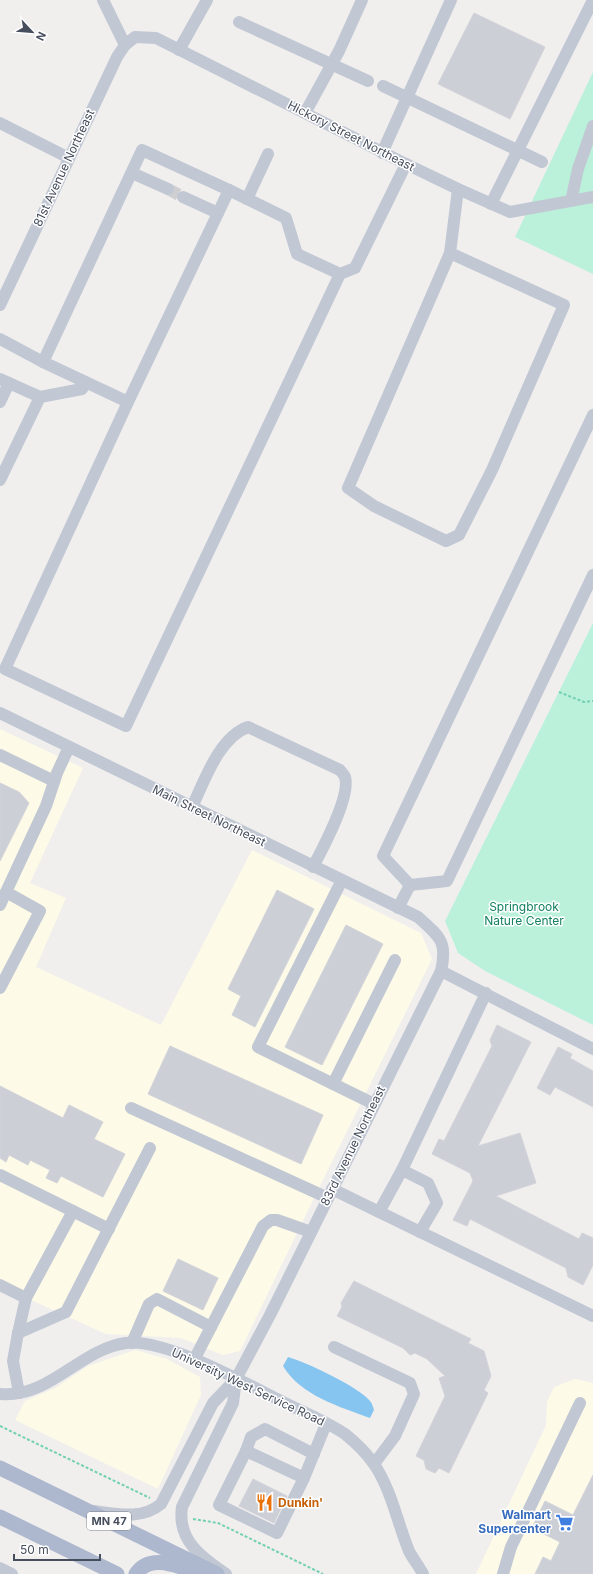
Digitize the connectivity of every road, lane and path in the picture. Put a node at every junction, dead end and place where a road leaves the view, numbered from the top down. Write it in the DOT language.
graph roads {
  1 [pos="103,0"];
  2 [pos="207,0"];
  3 [pos="362,0"];
  4 [pos="451,0"];
  5 [pos="593,0"];
  6 [pos="239,22"];
  7 [pos="135,37"];
  8 [pos="125,45"];
  9 [pos="179,50"];
  10 [pos="332,65"];
  11 [pos="368,81"];
  12 [pos="383,86"];
  13 [pos="407,98"];
  14 [pos="305,114"];
  15 [pos="0,124"];
  16 [pos="592,134"];
  17 [pos="518,150"];
  18 [pos="382,152"];
  19 [pos="268,154"];
  20 [pos="69,158"];
  21 [pos="542,162"];
  22 [pos="406,164"];
  23 [pos="132,173"];
  24 [pos="168,189"];
  25 [pos="458,189"];
  26 [pos="229,190"];
  27 [pos="183,197"];
  28 [pos="593,197"];
  29 [pos="247,199"];
  30 [pos="571,201"];
  31 [pos="491,204"];
  32 [pos="218,213"];
  33 [pos="450,253"];
  34 [pos="340,274"];
  35 [pos="0,304"];
  36 [pos="0,339"];
  37 [pos="43,362"];
  38 [pos="4,381"];
  39 [pos="85,383"];
  40 [pos="40,396"];
  41 [pos="0,402"];
  42 [pos="128,402"];
  43 [pos="593,415"];
  44 [pos="0,480"];
  45 [pos="593,575"];
  46 [pos="559,692"];
  47 [pos="593,701"];
  48 [pos="0,713"];
  49 [pos="69,747"];
  50 [pos="0,755"];
  51 [pos="54,781"];
  52 [pos="192,807"];
  53 [pos="313,867"];
  54 [pos="342,880"];
  55 [pos="410,885"];
  56 [pos="6,892"];
  57 [pos="0,905"];
  58 [pos="398,908"];
  59 [pos="418,917"];
  60 [pos="395,960"];
  61 [pos="441,971"];
  62 [pos="0,988"];
  63 [pos="486,993"];
  64 [pos="593,1049"];
  65 [pos="333,1084"];
  66 [pos="374,1104"];
  67 [pos="131,1108"];
  68 [pos="150,1148"];
  69 [pos="402,1170"];
  70 [pos="0,1175"];
  71 [pos="330,1193"];
  72 [pos="73,1211"];
  73 [pos="380,1212"];
  74 [pos="109,1229"];
  75 [pos="311,1232"];
  76 [pos="420,1232"];
  77 [pos="0,1285"];
  78 [pos="26,1298"];
  79 [pos="593,1316"];
  80 [pos="211,1327"];
  81 [pos="18,1333"];
  82 [pos="132,1343"];
  83 [pos="334,1347"];
  84 [pos="194,1360"];
  85 [pos="236,1379"];
  86 [pos="19,1393"];
  87 [pos="0,1394"];
  88 [pos="580,1402"];
  89 [pos="326,1424"];
  90 [pos="0,1426"];
  91 [pos="246,1451"];
  92 [pos="314,1454"];
  93 [pos="374,1464"];
  94 [pos="0,1468"];
  95 [pos="304,1478"];
  96 [pos="154,1505"];
  97 [pos="86,1510"];
  98 [pos="0,1517"];
  99 [pos="190,1519"];
  100 [pos="0,1568"];
  101 [pos="12,1574"];
  102 [pos="117,1574"];
  103 [pos="136,1574"];
  104 [pos="202,1574"];
  105 [pos="217,1574"];
  106 [pos="226,1574"];
  107 [pos="323,1574"];
  108 [pos="423,1574"];
  109 [pos="503,1574"];
  1 -- 8 [label="street"];
  2 -- 9 [label="street"];
  3 -- 10 [label="street"];
  4 -- 13 [label="street"];
  5 -- 17 [label="street"];
  6 -- 10 [label="street"];
  7 -- 8 [label="street, 81st Avenue Northeast"];
  7 -- 9 [label="street, Hickory Street Northeast"];
  8 -- 20 [label="street, 81st Avenue Northeast"];
  9 -- 14 [label="street, Hickory Street Northeast"];
  10 -- 11 [label="street"];
  10 -- 14 [label="street"];
  12 -- 13 [label="street"];
  13 -- 17 [label="street"];
  13 -- 18 [label="street"];
  14 -- 18 [label="street, Hickory Street Northeast"];
  15 -- 20 [label="street"];
  16 -- 30 [label="street"];
  17 -- 21 [label="street"];
  17 -- 31 [label="street"];
  18 -- 22 [label="street, Hickory Street Northeast"];
  19 -- 29 [label="street"];
  20 -- 35 [label="street, 81st Avenue Northeast"];
  22 -- 25 [label="street, Hickory Street Northeast"];
  22 -- 34 [label="street"];
  23 -- 24 [label="street"];
  23 -- 26 [label="street"];
  23 -- 37 [label="street"];
  25 -- 31 [label="street, Hickory Street Northeast"];
  25 -- 33 [label="street"];
  26 -- 29 [label="street"];
  26 -- 32 [label="street"];
  27 -- 32 [label="street"];
  28 -- 30 [label="street, Hickory Street Northeast"];
  29 -- 34 [label="street"];
  30 -- 31 [label="street, Hickory Street Northeast"];
  32 -- 42 [label="street"];
  33 -- 33 [label="street"];
  34 -- 42 [label="street"];
  36 -- 37 [label="street"];
  37 -- 39 [label="street"];
  38 -- 40 [label="street"];
  38 -- 41 [label="street"];
  39 -- 40 [label="street"];
  39 -- 42 [label="street"];
  40 -- 44 [label="street"];
  43 -- 55 [label="street"];
  45 -- 55 [label="street"];
  46 -- 47 [label="path"];
  48 -- 49 [label="street, Main Street Northeast"];
  49 -- 51 [label="street"];
  49 -- 52 [label="street, Main Street Northeast"];
  50 -- 51 [label="street"];
  51 -- 56 [label="street"];
  52 -- 53 [label="street, Main Street Northeast"];
  52 -- 53 [label="street"];
  53 -- 54 [label="street, Main Street Northeast"];
  54 -- 58 [label="street, Main Street Northeast"];
  54 -- 65 [label="street"];
  55 -- 58 [label="street"];
  56 -- 57 [label="street"];
  56 -- 62 [label="street"];
  58 -- 59 [label="street, Main Street Northeast"];
  59 -- 61 [label="street, 83rd Avenue Northeast"];
  60 -- 65 [label="street"];
  61 -- 63 [label="street"];
  61 -- 66 [label="street, 83rd Avenue Northeast"];
  63 -- 64 [label="street"];
  63 -- 69 [label="street"];
  65 -- 66 [label="street"];
  66 -- 71 [label="street, 83rd Avenue Northeast"];
  67 -- 71 [label="street"];
  68 -- 74 [label="street"];
  69 -- 73 [label="street"];
  69 -- 76 [label="street"];
  70 -- 72 [label="street"];
  71 -- 73 [label="street"];
  71 -- 75 [label="street, 83rd Avenue Northeast"];
  72 -- 74 [label="street"];
  72 -- 78 [label="street"];
  73 -- 76 [label="street"];
  74 -- 81 [label="street"];
  75 -- 80 [label="street"];
  75 -- 85 [label="street, 83rd Avenue Northeast"];
  76 -- 79 [label="street"];
  77 -- 78 [label="street"];
  78 -- 81 [label="street"];
  80 -- 82 [label="street"];
  80 -- 84 [label="street"];
  81 -- 86 [label="street"];
  82 -- 84 [label="street, University West Service Road"];
  82 -- 86 [label="street, University West Service Road"];
  83 -- 93 [label="street"];
  84 -- 85 [label="street, University West Service Road"];
  85 -- 89 [label="street, University West Service Road"];
  85 -- 96 [label="street, 83rd Avenue Northeast"];
  85 -- 106 [label="street, 83rd Avenue Northeast"];
  86 -- 87 [label="street, University West Service Road"];
  88 -- 109 [label="street"];
  89 -- 92 [label="street"];
  89 -- 93 [label="street, University West Service Road"];
  90 -- 96 [label="path"];
  91 -- 92 [label="street"];
  91 -- 95 [label="street"];
  91 -- 95 [label="street"];
  92 -- 95 [label="street"];
  93 -- 108 [label="street, University West Service Road"];
  94 -- 97 [label="main road, MN 47"];
  96 -- 97 [label="street"];
  97 -- 105 [label="main road, MN 47"];
  98 -- 102 [label="main road"];
  99 -- 107 [label="path"];
  100 -- 101 [label="street"];
  103 -- 104 [label="main road"];
}
